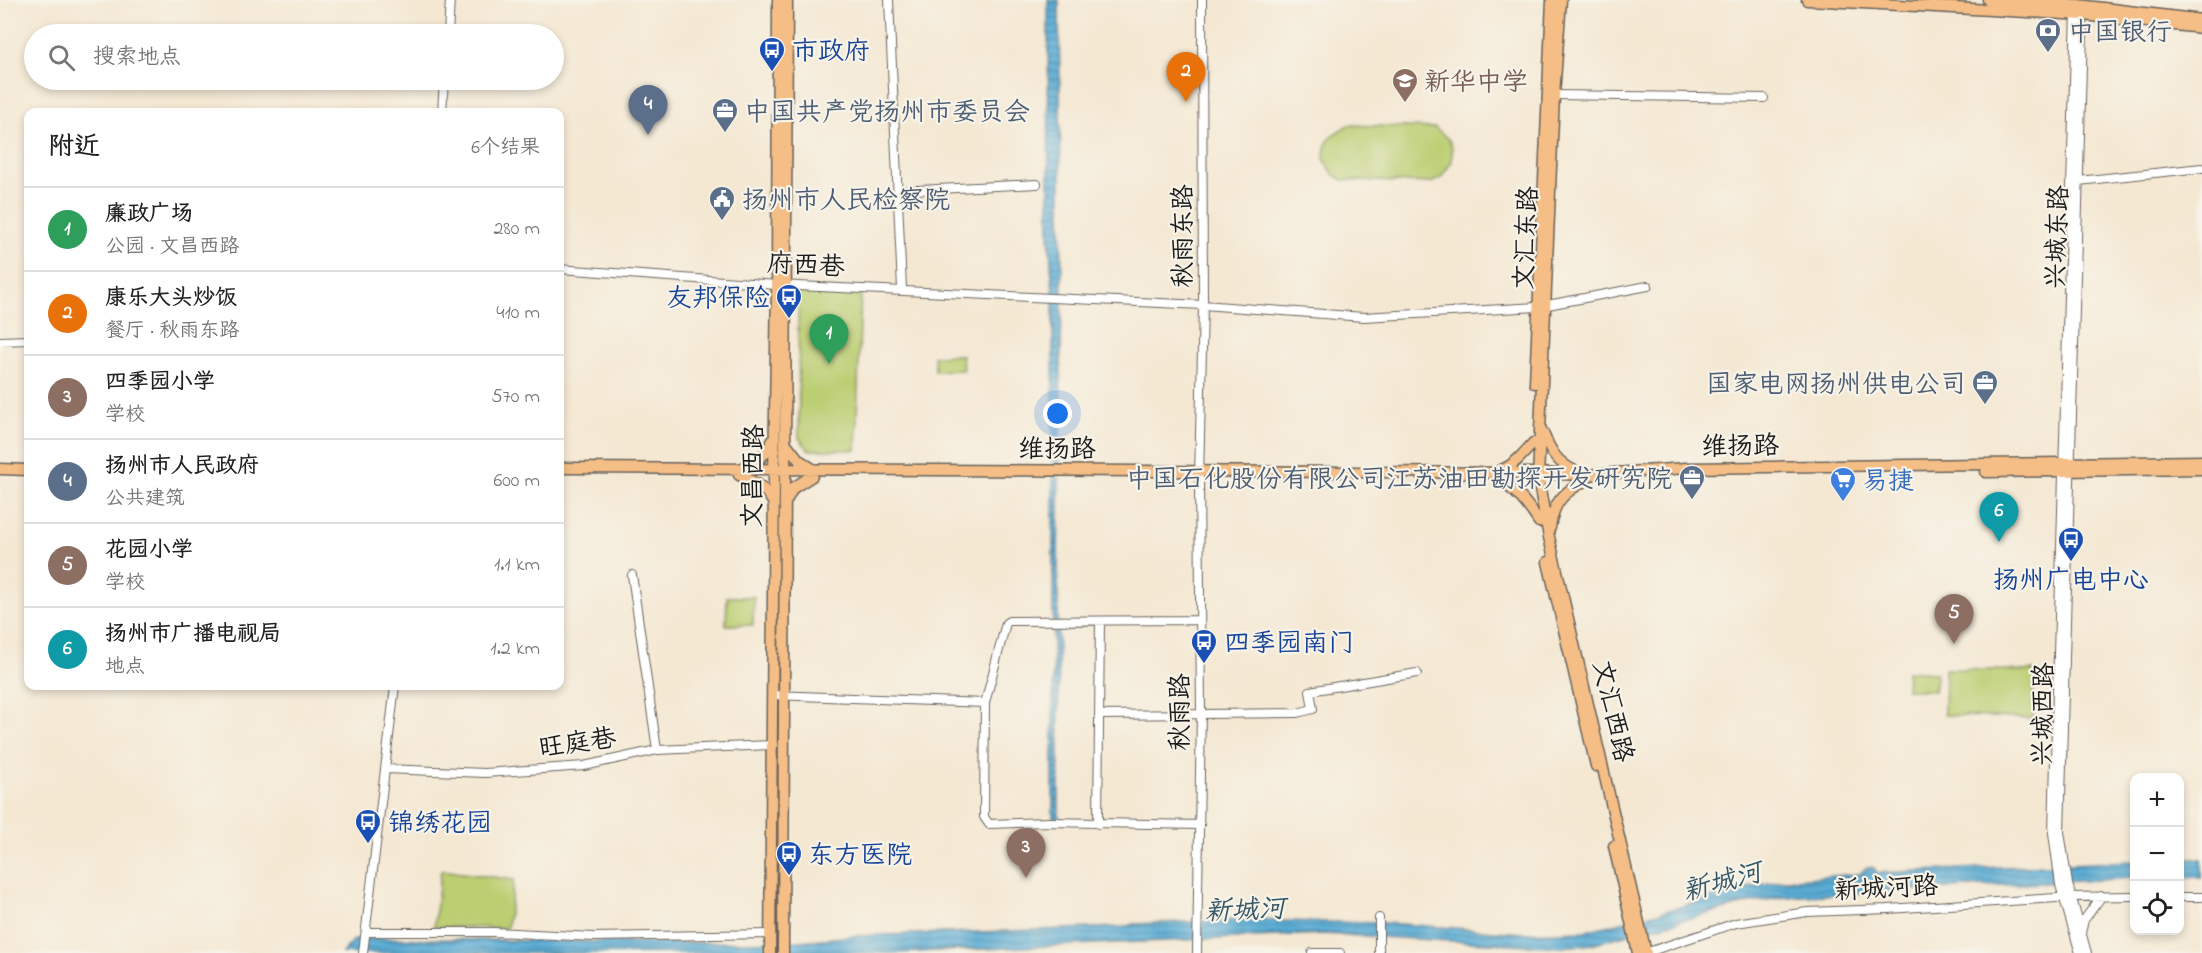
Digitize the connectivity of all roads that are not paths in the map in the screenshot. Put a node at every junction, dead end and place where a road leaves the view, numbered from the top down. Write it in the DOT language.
graph roads {
  1 [pos="450,0"];
  2 [pos="778,0"];
  3 [pos="787,0"];
  4 [pos="889,0"];
  5 [pos="1202,0"];
  6 [pos="1552,0"];
  7 [pos="1561,0"];
  8 [pos="1807,0"];
  9 [pos="1988,0"];
  10 [pos="2078,9"];
  11 [pos="2202,20"];
  12 [pos="449,24"];
  13 [pos="2202,28"];
  14 [pos="443,90"];
  15 [pos="1554,95"];
  16 [pos="1764,98"];
  17 [pos="442,108"];
  18 [pos="2202,168"];
  19 [pos="2078,181"];
  20 [pos="1037,184"];
  21 [pos="898,191"];
  22 [pos="564,269"];
  23 [pos="782,285"];
  24 [pos="1648,286"];
  25 [pos="902,290"];
  26 [pos="1203,305"];
  27 [pos="1541,306"];
  28 [pos="24,340"];
  29 [pos="0,341"];
  30 [pos="1540,428"];
  31 [pos="780,440"];
  32 [pos="1533,443"];
  33 [pos="2202,461"];
  34 [pos="0,463"];
  35 [pos="24,464"];
  36 [pos="564,468"];
  37 [pos="2067,468"];
  38 [pos="0,469"];
  39 [pos="2202,469"];
  40 [pos="24,470"];
  41 [pos="740,472"];
  42 [pos="779,473"];
  43 [pos="813,473"];
  44 [pos="564,474"];
  45 [pos="1200,475"];
  46 [pos="1496,476"];
  47 [pos="1535,476"];
  48 [pos="1586,477"];
  49 [pos="779,503"];
  50 [pos="1539,522"];
  51 [pos="1549,537"];
  52 [pos="632,575"];
  53 [pos="1200,620"];
  54 [pos="1100,622"];
  55 [pos="1417,673"];
  56 [pos="395,690"];
  57 [pos="778,695"];
  58 [pos="985,703"];
  59 [pos="1201,713"];
  60 [pos="1099,715"];
  61 [pos="773,745"];
  62 [pos="657,750"];
  63 [pos="385,769"];
  64 [pos="1098,824"];
  65 [pos="1200,825"];
  66 [pos="2102,896"];
  67 [pos="2130,896"];
  68 [pos="2068,897"];
  69 [pos="2184,897"];
  70 [pos="2202,897"];
  71 [pos="1633,914"];
  72 [pos="1379,918"];
  73 [pos="2082,934"];
  74 [pos="365,935"];
  75 [pos="770,936"];
  76 [pos="1639,936"];
  77 [pos="363,953"];
  78 [pos="770,953"];
  79 [pos="783,953"];
  80 [pos="1197,953"];
  81 [pos="1312,953"];
  82 [pos="1340,953"];
  83 [pos="1379,953"];
  84 [pos="1638,953"];
  85 [pos="1646,953"];
  86 [pos="2080,953"];
  87 [pos="2087,953"];
  1 -- 12 [label="street"];
  2 -- 23 [label="main road, 文昌西路"];
  3 -- 23 [label="main road, 文昌西路"];
  4 -- 21 [label="street"];
  5 -- 26 [label="street, 秋雨东路"];
  6 -- 27 [label="main road, 文汇东路"];
  7 -- 15 [label="main road, 文汇东路"];
  8 -- 10 [label="main road"];
  9 -- 10 [label="main road"];
  10 -- 11 [label="main road"];
  10 -- 13 [label="main road"];
  10 -- 19 [label="street, 兴城东路"];
  10 -- 37 [label="street, 兴城东路"];
  14 -- 17 [label="street"];
  15 -- 16 [label="street"];
  15 -- 27 [label="main road, 文汇东路"];
  18 -- 19 [label="street"];
  19 -- 37 [label="street, 兴城东路"];
  20 -- 21 [label="street"];
  21 -- 25 [label="street"];
  22 -- 23 [label="street, 府西巷"];
  23 -- 25 [label="street, 府西巷"];
  23 -- 31 [label="main road, 文昌西路"];
  24 -- 27 [label="street, 府西巷"];
  25 -- 26 [label="street, 府西巷"];
  26 -- 27 [label="street, 府西巷"];
  26 -- 45 [label="street, 秋雨东路"];
  27 -- 30 [label="main road, 文汇东路"];
  27 -- 32 [label="main road, 文汇东路"];
  28 -- 29 [label="street"];
  30 -- 47 [label="main road, 文汇东路"];
  30 -- 48 [label="main road"];
  31 -- 41 [label="main road"];
  31 -- 42 [label="main road, 文昌西路"];
  31 -- 43 [label="main road"];
  32 -- 46 [label="main road"];
  32 -- 47 [label="main road, 文汇东路"];
  33 -- 37 [label="main road, 维扬路"];
  34 -- 35 [label="main road"];
  36 -- 41 [label="main road, 维扬路"];
  37 -- 39 [label="main road, 维扬路"];
  37 -- 48 [label="main road, 维扬路"];
  37 -- 68 [label="street, 兴城西路"];
  38 -- 40 [label="main road"];
  41 -- 42 [label="main road, 维扬路"];
  41 -- 44 [label="main road, 维扬路"];
  41 -- 49 [label="main road"];
  42 -- 43 [label="main road, 维扬路"];
  42 -- 49 [label="main road, 文昌西路"];
  43 -- 45 [label="main road, 维扬路"];
  43 -- 49 [label="main road"];
  45 -- 46 [label="main road, 维扬路"];
  45 -- 53 [label="street, 秋雨路"];
  46 -- 47 [label="main road, 维扬路"];
  46 -- 50 [label="main road"];
  47 -- 48 [label="main road, 维扬路"];
  47 -- 50 [label="main road, 文汇西路"];
  47 -- 51 [label="main road, 文汇西路"];
  48 -- 51 [label="main road"];
  49 -- 57 [label="main road, 文昌西路"];
  50 -- 71 [label="main road, 文汇西路"];
  51 -- 71 [label="main road, 文汇西路"];
  52 -- 62 [label="street"];
  53 -- 54 [label="street"];
  53 -- 59 [label="street, 秋雨路"];
  54 -- 58 [label="street"];
  54 -- 60 [label="street"];
  55 -- 59 [label="street"];
  56 -- 63 [label="street"];
  57 -- 58 [label="street"];
  57 -- 61 [label="main road, 文昌西路"];
  57 -- 79 [label="main road, 文昌西路"];
  58 -- 64 [label="street"];
  59 -- 60 [label="street"];
  59 -- 65 [label="street, 秋雨路"];
  60 -- 64 [label="street"];
  61 -- 62 [label="street, 旺庭巷"];
  61 -- 75 [label="main road, 文昌西路"];
  62 -- 63 [label="street, 旺庭巷"];
  63 -- 74 [label="street"];
  64 -- 65 [label="street"];
  65 -- 80 [label="street, 秋雨路"];
  66 -- 67 [label="street, 新城河路"];
  66 -- 68 [label="street, 新城河路"];
  66 -- 73 [label="street"];
  68 -- 73 [label="street, 兴城西路"];
  68 -- 85 [label="street, 新城河路"];
  68 -- 86 [label="street, 兴城西路"];
  69 -- 70 [label="street"];
  71 -- 76 [label="main road, 文汇西路"];
  72 -- 83 [label="street"];
  73 -- 87 [label="street, 兴城西路"];
  74 -- 75 [label="street"];
  74 -- 77 [label="street"];
  75 -- 78 [label="main road, 文昌西路"];
  76 -- 84 [label="main road, 文汇西路"];
  76 -- 85 [label="main road, 文汇西路"];
  81 -- 82 [label="street"];
}
